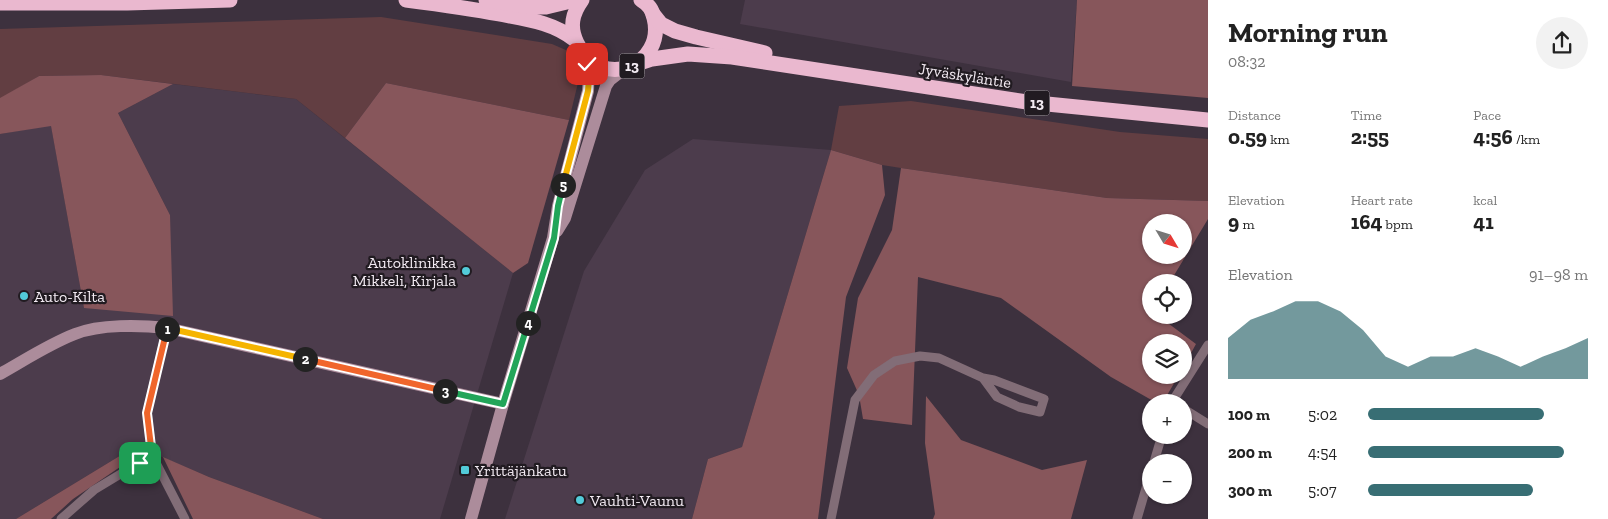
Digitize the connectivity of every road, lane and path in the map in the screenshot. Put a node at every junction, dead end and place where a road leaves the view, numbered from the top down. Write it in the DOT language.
graph roads {
  1 [pos="230,0"];
  2 [pos="406,0"];
  3 [pos="486,0"];
  4 [pos="532,0"];
  5 [pos="575,0"];
  6 [pos="582,0"];
  7 [pos="0,3"];
  8 [pos="516,4"];
  9 [pos="648,5"];
  10 [pos="575,40"];
  11 [pos="582,54"];
  12 [pos="630,66"];
  13 [pos="866,76"];
  14 [pos="1208,120"];
  15 [pos="554,238"];
  16 [pos="167,328"];
  17 [pos="1208,345"];
  18 [pos="0,374"];
  19 [pos="983,378"];
  20 [pos="1178,394"];
  21 [pos="503,404"];
  22 [pos="1192,414"];
  23 [pos="1208,424"];
  24 [pos="152,455"];
  25 [pos="1142,502"];
  26 [pos="61,519"];
  27 [pos="185,519"];
  28 [pos="471,519"];
  29 [pos="832,519"];
  30 [pos="1137,519"];
  1 -- 7 [label="highway"];
  2 -- 10 [label="highway, 13"];
  3 -- 8 [label="highway"];
  4 -- 8 [label="highway"];
  5 -- 8 [label="highway"];
  6 -- 10 [label="highway, 13"];
  9 -- 12 [label="highway, 13"];
  9 -- 13 [label="highway, Jyväskyläntie / 13"];
  10 -- 11 [label="highway, 13"];
  11 -- 12 [label="highway, 13"];
  11 -- 15 [label="main road"];
  12 -- 13 [label="highway, Jyväskyläntie / 13"];
  12 -- 15 [label="main road"];
  13 -- 14 [label="highway, Jyväskyläntie / 13"];
  15 -- 21 [label="main road"];
  16 -- 18 [label="main road"];
  16 -- 21 [label="main road"];
  16 -- 24 [label="street"];
  17 -- 20 [label="street"];
  19 -- 19 [label="street"];
  19 -- 29 [label="street"];
  21 -- 28 [label="main road"];
  22 -- 23 [label="street"];
  24 -- 26 [label="street"];
  24 -- 27 [label="street"];
  25 -- 30 [label="street"];
}
